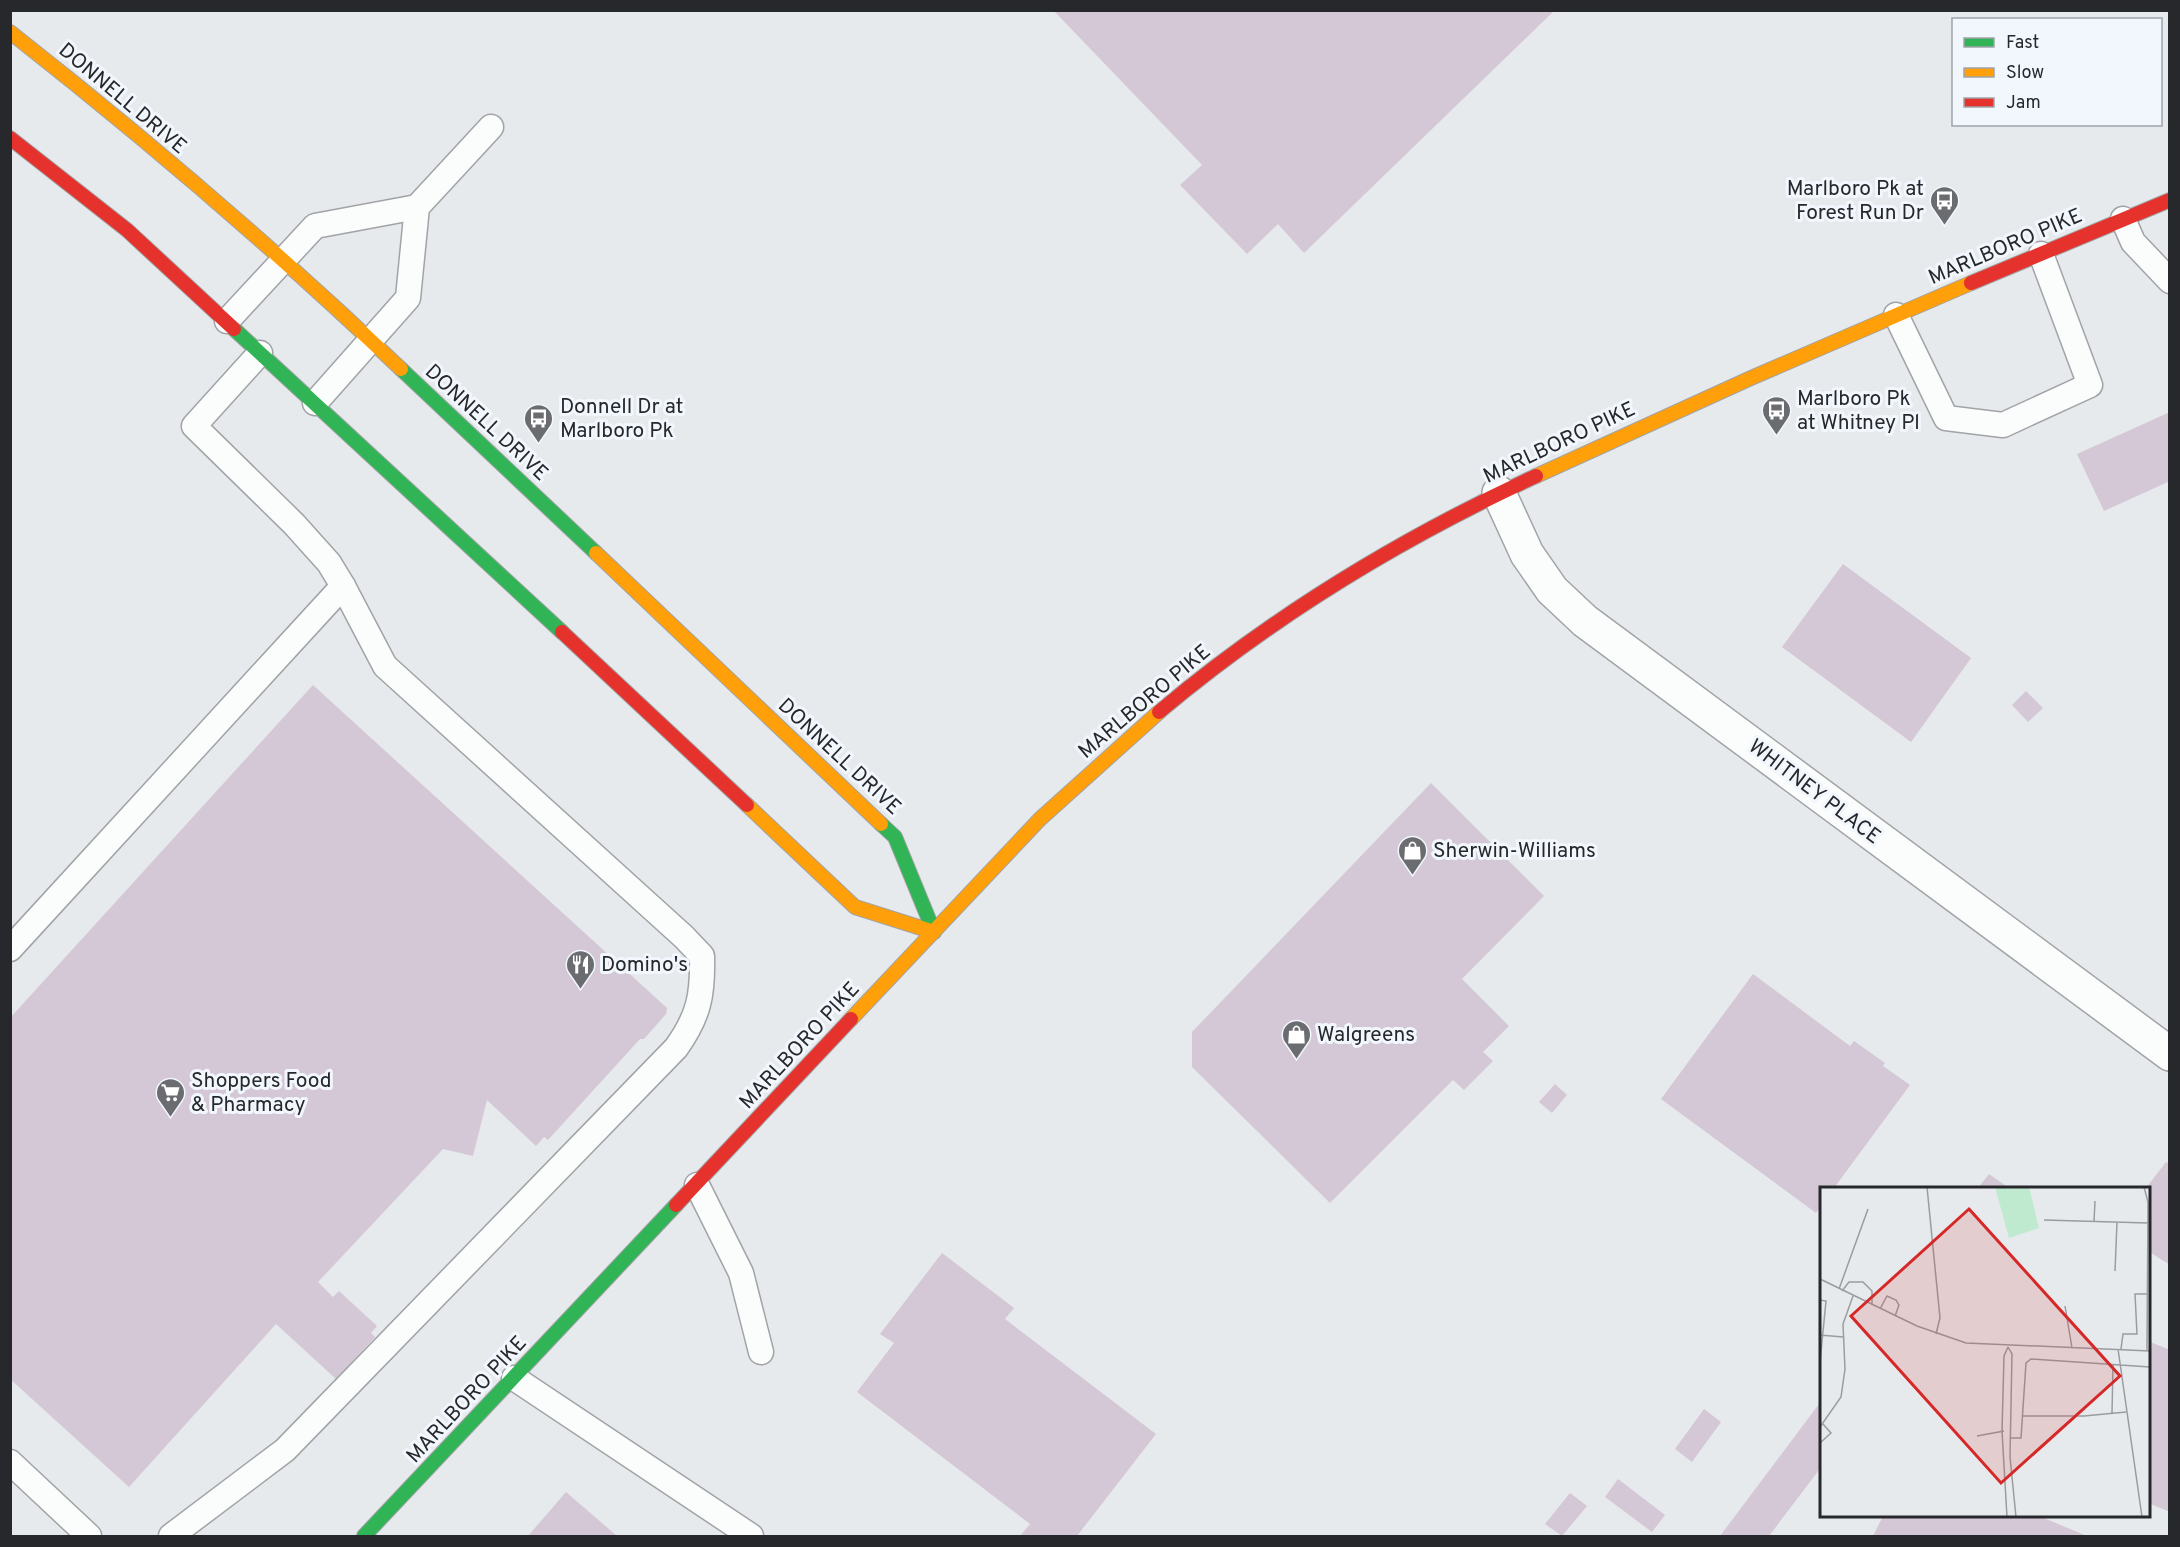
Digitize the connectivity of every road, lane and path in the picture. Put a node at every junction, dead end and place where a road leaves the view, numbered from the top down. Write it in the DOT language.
graph roads {
  1 [pos="10,32"];
  2 [pos="490,127"];
  3 [pos="10,138"];
  4 [pos="2169,200"];
  5 [pos="417,207"];
  6 [pos="2123,219"];
  7 [pos="2041,254"];
  8 [pos="282,261"];
  9 [pos="2169,281"];
  10 [pos="1896,315"];
  11 [pos="227,321"];
  12 [pos="372,341"];
  13 [pos="261,353"];
  14 [pos="315,403"];
  15 [pos="1499,493"];
  16 [pos="343,586"];
  17 [pos="934,932"];
  18 [pos="10,949"];
  19 [pos="2169,1054"];
  20 [pos="697,1185"];
  21 [pos="760,1352"];
  22 [pos="514,1378"];
  23 [pos="10,1462"];
  24 [pos="89,1536"];
  25 [pos="171,1536"];
  26 [pos="364,1536"];
  27 [pos="751,1536"];
  1 -- 8 [label="street, DONNELL DRIVE"];
  2 -- 5 [label="lane"];
  3 -- 11 [label="street"];
  4 -- 6 [label="street, MARLBORO PIKE"];
  5 -- 8 [label="lane"];
  5 -- 12 [label="lane"];
  6 -- 7 [label="street, MARLBORO PIKE"];
  6 -- 9 [label="lane"];
  7 -- 10 [label="street, MARLBORO PIKE"];
  7 -- 10 [label="lane"];
  8 -- 11 [label="lane"];
  8 -- 12 [label="street, DONNELL DRIVE"];
  10 -- 15 [label="street, MARLBORO PIKE"];
  11 -- 13 [label="street"];
  12 -- 14 [label="lane"];
  12 -- 17 [label="street, DONNELL DRIVE"];
  13 -- 14 [label="street"];
  13 -- 16 [label="lane"];
  14 -- 17 [label="street"];
  15 -- 17 [label="street, MARLBORO PIKE"];
  15 -- 19 [label="street, WHITNEY PLACE"];
  16 -- 18 [label="lane"];
  16 -- 25 [label="lane"];
  17 -- 20 [label="street, MARLBORO PIKE"];
  20 -- 21 [label="lane"];
  20 -- 22 [label="street, MARLBORO PIKE"];
  22 -- 26 [label="street, MARLBORO PIKE"];
  22 -- 27 [label="lane"];
  23 -- 24 [label="lane"];
}
